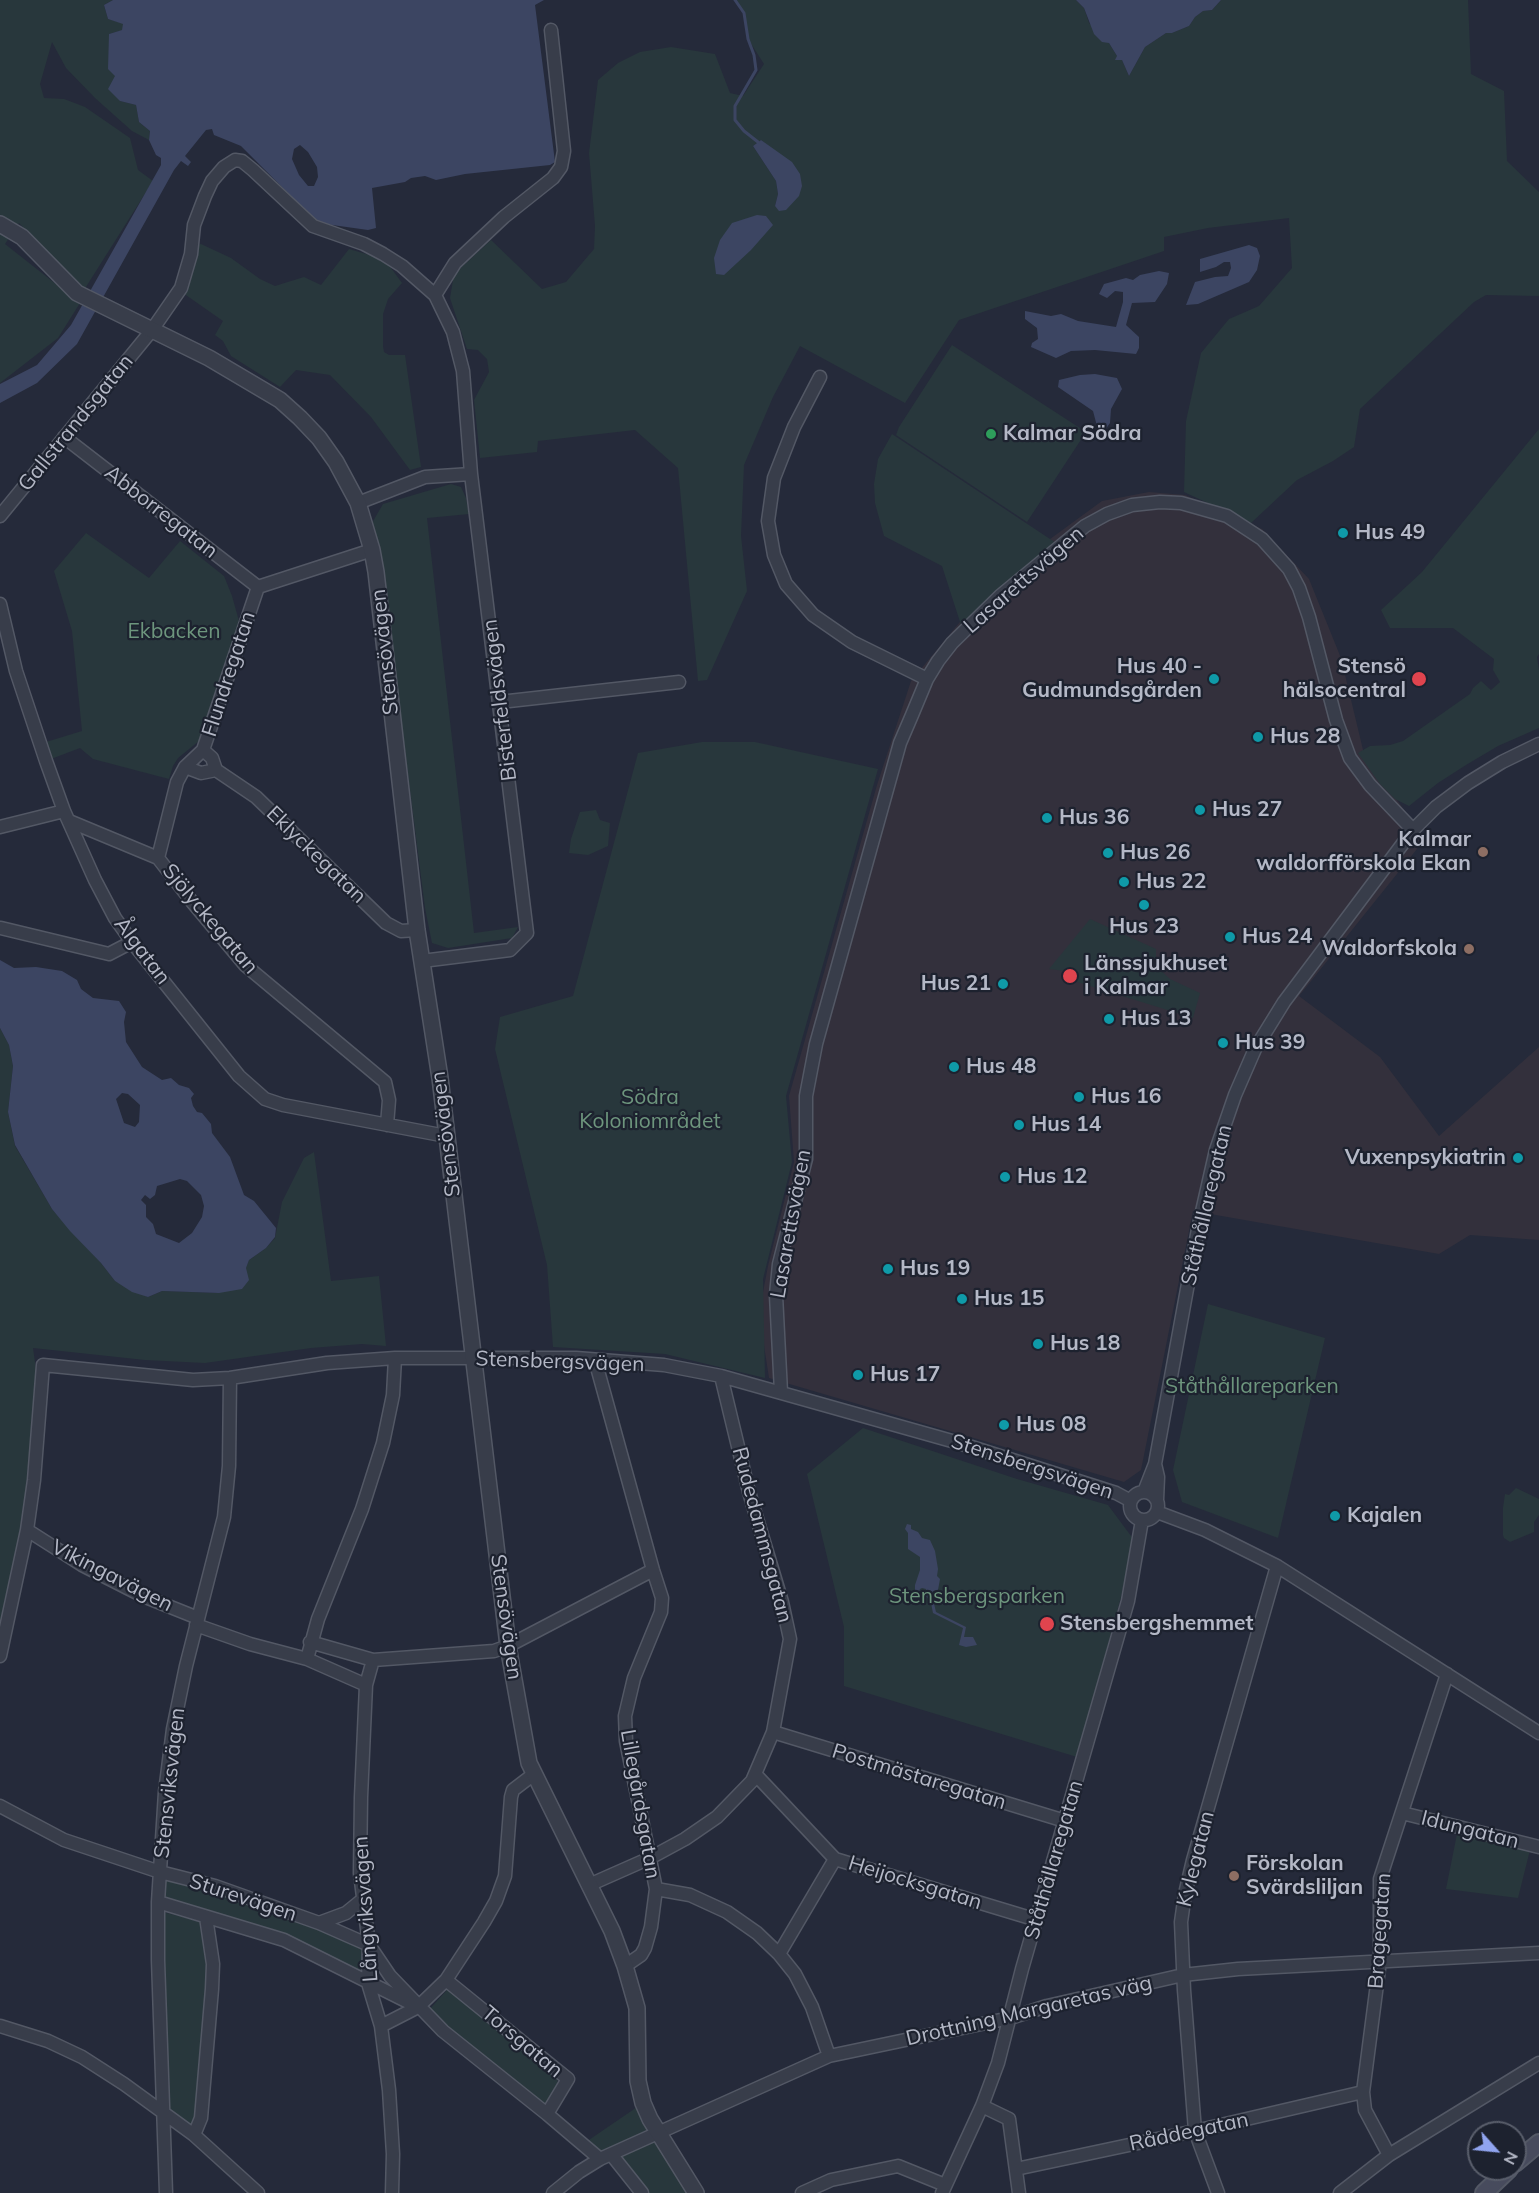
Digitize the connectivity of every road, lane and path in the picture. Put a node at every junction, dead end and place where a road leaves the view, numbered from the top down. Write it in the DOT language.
graph roads {
  1 [pos="551,30"];
  2 [pos="0,224"];
  3 [pos="435,295"];
  4 [pos="152,330"];
  5 [pos="820,376"];
  6 [pos="64,437"];
  7 [pos="471,474"];
  8 [pos="358,503"];
  9 [pos="0,516"];
  10 [pos="372,549"];
  11 [pos="258,587"];
  12 [pos="0,604"];
  13 [pos="927,679"];
  14 [pos="679,682"];
  15 [pos="501,702"];
  16 [pos="1539,744"];
  17 [pos="203,750"];
  18 [pos="184,767"];
  19 [pos="216,770"];
  20 [pos="67,816"];
  21 [pos="0,827"];
  22 [pos="1413,830"];
  23 [pos="158,858"];
  24 [pos="1,928"];
  25 [pos="417,930"];
  26 [pos="132,942"];
  27 [pos="422,961"];
  28 [pos="387,1125"];
  29 [pos="446,1136"];
  30 [pos="395,1358"];
  31 [pos="473,1358"];
  32 [pos="595,1360"];
  33 [pos="721,1376"];
  34 [pos="230,1378"];
  35 [pos="781,1392"];
  36 [pos="1155,1464"];
  37 [pos="1144,1492"];
  38 [pos="1131,1501"];
  39 [pos="1157,1506"];
  40 [pos="1142,1520"];
  41 [pos="27,1530"];
  42 [pos="1277,1566"];
  43 [pos="653,1570"];
  44 [pos="197,1622"];
  45 [pos="310,1642"];
  46 [pos="508,1646"];
  47 [pos="0,1656"];
  48 [pos="307,1659"];
  49 [pos="373,1660"];
  50 [pos="1447,1674"];
  51 [pos="366,1685"];
  52 [pos="773,1732"];
  53 [pos="1539,1733"];
  54 [pos="534,1774"];
  55 [pos="756,1775"];
  56 [pos="0,1806"];
  57 [pos="1401,1813"];
  58 [pos="1065,1821"];
  59 [pos="1539,1847"];
  60 [pos="650,1858"];
  61 [pos="835,1859"];
  62 [pos="160,1872"];
  63 [pos="589,1885"];
  64 [pos="656,1889"];
  65 [pos="362,1900"];
  66 [pos="158,1902"];
  67 [pos="206,1917"];
  68 [pos="1037,1920"];
  69 [pos="319,1923"];
  70 [pos="369,1945"];
  71 [pos="779,1953"];
  72 [pos="1539,1953"];
  73 [pos="1380,1961"];
  74 [pos="625,1966"];
  75 [pos="1183,1975"];
  76 [pos="446,1980"];
  77 [pos="368,1983"];
  78 [pos="418,2007"];
  79 [pos="1010,2018"];
  80 [pos="0,2026"];
  81 [pos="381,2026"];
  82 [pos="829,2056"];
  83 [pos="1539,2062"];
  84 [pos="1363,2092"];
  85 [pos="982,2106"];
  86 [pos="163,2112"];
  87 [pos="547,2114"];
  88 [pos="1195,2132"];
  89 [pos="659,2133"];
  90 [pos="194,2135"];
  91 [pos="1539,2143"];
  92 [pos="1527,2153"];
  93 [pos="1389,2155"];
  94 [pos="606,2156"];
  95 [pos="1016,2169"];
  96 [pos="1488,2188"];
  97 [pos="943,2189"];
  98 [pos="166,2193"];
  99 [pos="258,2193"];
  100 [pos="392,2193"];
  101 [pos="553,2193"];
  102 [pos="642,2193"];
  103 [pos="696,2193"];
  104 [pos="802,2193"];
  105 [pos="1019,2193"];
  106 [pos="1218,2193"];
  107 [pos="1340,2193"];
  108 [pos="1478,2193"];
  1 -- 3 [label="street"];
  2 -- 4 [label="street, Stensövägen"];
  3 -- 4 [label="street, Gallstrandsgatan"];
  3 -- 7 [label="street, Bisterfeldsvägen"];
  4 -- 6 [label="street, Gallstrandsgatan"];
  4 -- 8 [label="street, Stensövägen"];
  5 -- 13 [label="street"];
  6 -- 9 [label="street, Gallstrandsgatan"];
  6 -- 11 [label="street, Abborregatan"];
  7 -- 8 [label="street"];
  7 -- 15 [label="street, Bisterfeldsvägen"];
  8 -- 10 [label="street, Stensövägen"];
  10 -- 11 [label="street"];
  10 -- 25 [label="street, Stensövägen"];
  11 -- 17 [label="street, Flundregatan"];
  12 -- 20 [label="street, Ålgatan"];
  13 -- 22 [label="street, Lasarettsvägen"];
  13 -- 35 [label="street, Lasarettsvägen"];
  14 -- 15 [label="street"];
  15 -- 27 [label="street, Bisterfeldsvägen"];
  16 -- 22 [label="street, Ståthållaregatan"];
  17 -- 18 [label="street, Flundregatan"];
  17 -- 19 [label="street, Eklyckegatan"];
  18 -- 19 [label="street"];
  18 -- 23 [label="street, Flundregatan"];
  19 -- 25 [label="street, Eklyckegatan"];
  20 -- 21 [label="street"];
  20 -- 23 [label="street, Sjölyckegatan"];
  20 -- 26 [label="street, Ålgatan"];
  22 -- 36 [label="street, Ståthållaregatan"];
  23 -- 28 [label="street, Sjölyckegatan"];
  24 -- 26 [label="street"];
  25 -- 27 [label="street, Stensövägen"];
  26 -- 28 [label="street, Ålgatan"];
  27 -- 29 [label="street, Stensövägen"];
  28 -- 29 [label="street, Ålgatan"];
  29 -- 31 [label="street, Stensövägen"];
  30 -- 31 [label="street, Stensbergsvägen"];
  30 -- 34 [label="street, Stensbergsvägen"];
  30 -- 45 [label="street"];
  31 -- 32 [label="street, Stensbergsvägen"];
  31 -- 46 [label="street, Stensövägen"];
  32 -- 33 [label="street, Stensbergsvägen"];
  32 -- 43 [label="street, Lillegårdsgatan"];
  33 -- 35 [label="street, Stensbergsvägen"];
  33 -- 52 [label="street, Rudedammsgatan"];
  34 -- 41 [label="street, Stensbergsvägen"];
  34 -- 44 [label="street, Stensviksvägen"];
  35 -- 38 [label="street, Stensbergsvägen"];
  36 -- 37 [label="street, Ståthållaregatan"];
  36 -- 39 [label="street, Ståthållaregatan"];
  37 -- 38 [label="street"];
  37 -- 39 [label="street"];
  38 -- 40 [label="street"];
  39 -- 40 [label="street"];
  39 -- 42 [label="street"];
  40 -- 58 [label="street, Ståthållaregatan"];
  41 -- 44 [label="street, Vikingavägen"];
  41 -- 47 [label="street"];
  42 -- 50 [label="street"];
  42 -- 75 [label="street, Kylegatan"];
  43 -- 46 [label="street"];
  43 -- 60 [label="street, Lillegårdsgatan"];
  44 -- 48 [label="street, Vikingavägen"];
  44 -- 62 [label="street, Stensviksvägen"];
  45 -- 48 [label="street"];
  45 -- 49 [label="street"];
  46 -- 49 [label="street"];
  46 -- 54 [label="street, Stensövägen"];
  48 -- 51 [label="street, Vikingavägen"];
  49 -- 51 [label="street, Långviksvägen"];
  50 -- 53 [label="street"];
  50 -- 57 [label="street, Bragegatan"];
  51 -- 65 [label="street, Långviksvägen"];
  52 -- 55 [label="street, Rudedammsgatan"];
  52 -- 58 [label="street, Postmästaregatan"];
  54 -- 63 [label="street, Stensövägen"];
  54 -- 76 [label="street"];
  55 -- 60 [label="street, Rudedammsgatan"];
  55 -- 61 [label="street, Heijocksgatan"];
  56 -- 62 [label="street, Sturevägen"];
  57 -- 59 [label="street, Idungatan"];
  57 -- 73 [label="street, Bragegatan"];
  58 -- 68 [label="street, Ståthållaregatan"];
  60 -- 63 [label="street, Rudedammsgatan"];
  60 -- 64 [label="street, Lillegårdsgatan"];
  61 -- 68 [label="street, Heijocksgatan"];
  61 -- 71 [label="street"];
  62 -- 66 [label="street, Stensviksvägen"];
  62 -- 69 [label="street, Sturevägen"];
  63 -- 74 [label="street, Stensövägen"];
  64 -- 71 [label="street"];
  64 -- 74 [label="street, Lillegårdsgatan"];
  65 -- 69 [label="street, Sturevägen"];
  65 -- 70 [label="street, Långviksvägen"];
  66 -- 67 [label="street, Sturevägen"];
  66 -- 86 [label="street, Stensviksvägen"];
  67 -- 77 [label="street, Sturevägen"];
  67 -- 90 [label="street"];
  68 -- 79 [label="street, Ståthållaregatan"];
  69 -- 70 [label="street, Sturevägen"];
  70 -- 77 [label="street, Långviksvägen"];
  70 -- 78 [label="street, Sturevägen"];
  71 -- 82 [label="street"];
  72 -- 73 [label="street, Drottning Margaretas väg"];
  73 -- 75 [label="street, Drottning Margaretas väg"];
  73 -- 84 [label="street, Bragegatan"];
  74 -- 89 [label="street, Stensövägen"];
  75 -- 79 [label="street, Drottning Margaretas väg"];
  75 -- 88 [label="street, Kylegatan"];
  76 -- 78 [label="street"];
  76 -- 87 [label="street, Torsgatan"];
  77 -- 78 [label="street, Sturevägen"];
  77 -- 81 [label="street, Långviksvägen"];
  78 -- 81 [label="street"];
  78 -- 87 [label="street, Sturevägen"];
  79 -- 82 [label="street, Drottning Margaretas väg"];
  79 -- 85 [label="street, Ståthållaregatan"];
  80 -- 86 [label="street"];
  81 -- 100 [label="street, Långviksvägen"];
  82 -- 89 [label="street, Drottning Margaretas väg"];
  83 -- 93 [label="street"];
  84 -- 88 [label="street, Råddegatan"];
  84 -- 93 [label="street, Bragegatan"];
  85 -- 95 [label="street"];
  85 -- 97 [label="street, Ståthållaregatan"];
  86 -- 90 [label="street"];
  86 -- 98 [label="street, Stensviksvägen"];
  87 -- 94 [label="street, Sturevägen"];
  88 -- 95 [label="street, Råddegatan"];
  88 -- 106 [label="street, Kylegatan"];
  89 -- 94 [label="street, Drottning Margaretas väg"];
  89 -- 103 [label="street, Stensövägen"];
  90 -- 99 [label="street"];
  91 -- 92 [label="main road"];
  93 -- 107 [label="street"];
  94 -- 101 [label="street, Drottning Margaretas väg"];
  94 -- 102 [label="street, Sturevägen"];
  95 -- 105 [label="street"];
  96 -- 108 [label="main road"];
  97 -- 104 [label="street"];
}
